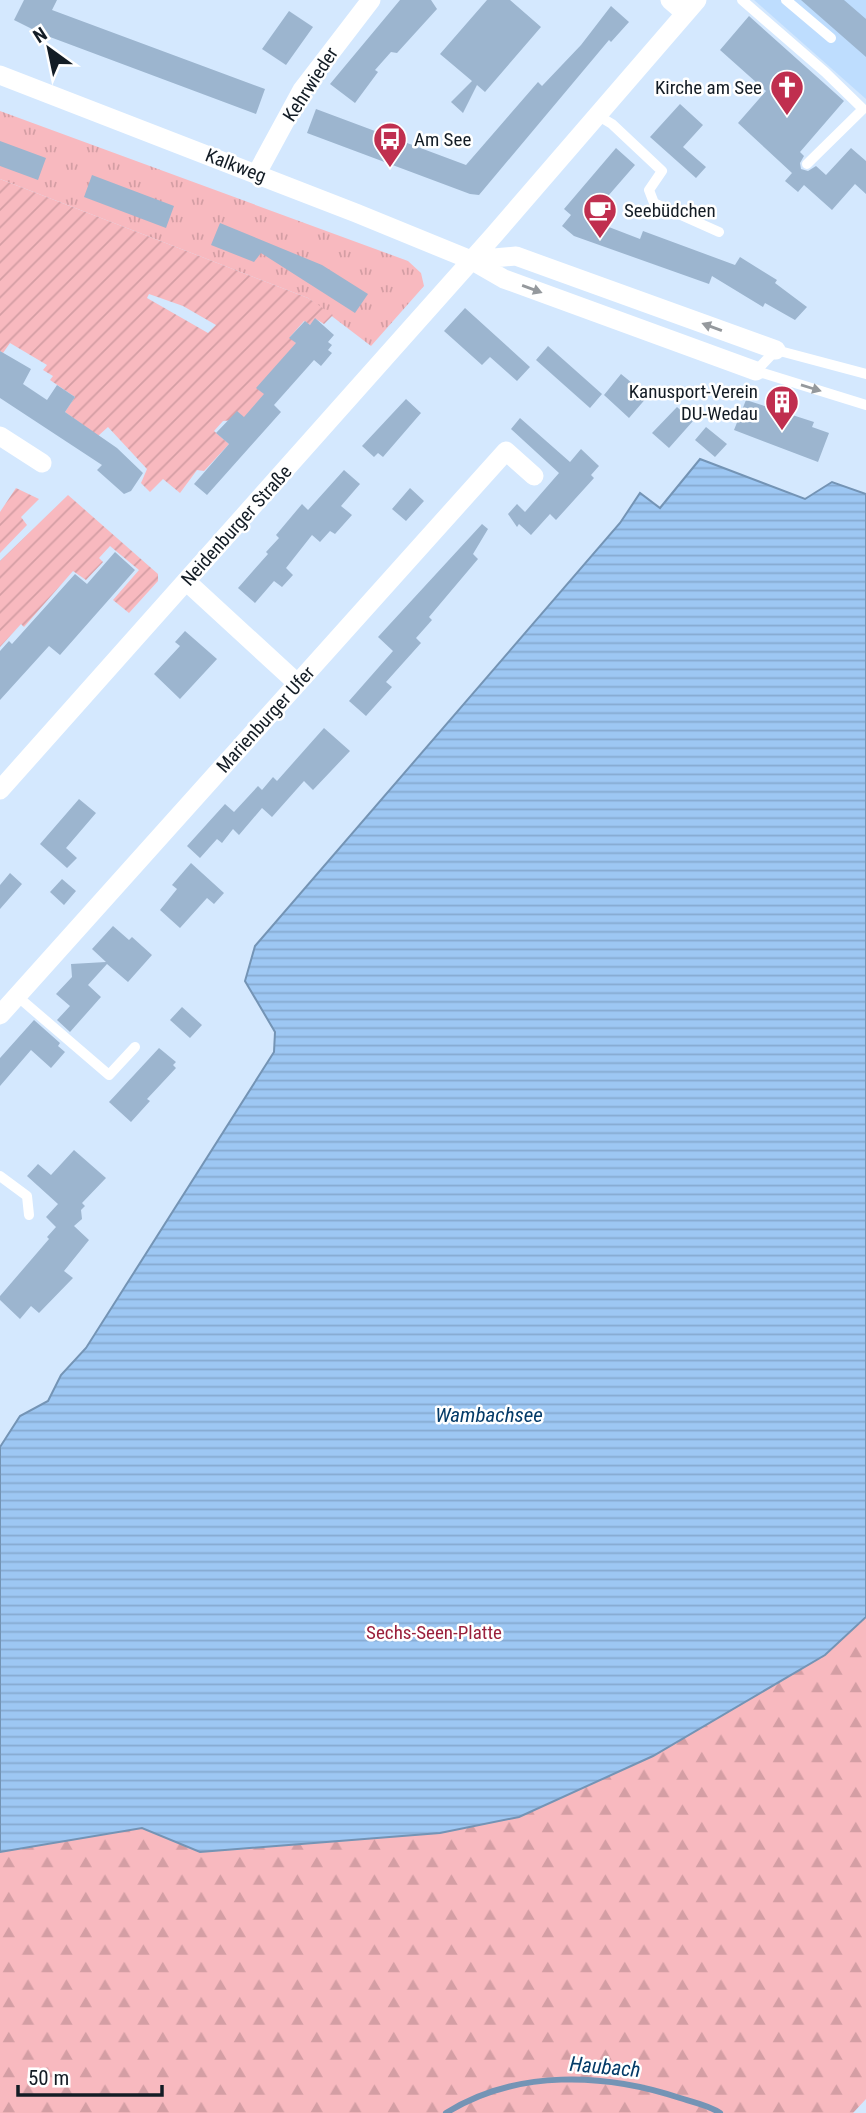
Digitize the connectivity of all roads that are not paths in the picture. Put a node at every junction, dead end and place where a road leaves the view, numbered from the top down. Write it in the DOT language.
graph roads {
  1 [pos="371,0"];
  2 [pos="670,0"];
  3 [pos="743,0"];
  4 [pos="786,0"];
  5 [pos="691,7"];
  6 [pos="831,38"];
  7 [pos="0,75"];
  8 [pos="597,115"];
  9 [pos="807,164"];
  10 [pos="257,173"];
  11 [pos="719,232"];
  12 [pos="471,260"];
  13 [pos="776,350"];
  14 [pos="756,371"];
  15 [pos="866,374"];
  16 [pos="866,405"];
  17 [pos="0,436"];
  18 [pos="42,463"];
  19 [pos="534,476"];
  20 [pos="186,581"];
  21 [pos="297,683"];
  22 [pos="0,790"];
  23 [pos="17,996"];
  24 [pos="0,1015"];
  25 [pos="135,1047"];
  26 [pos="0,1176"];
  27 [pos="29,1214"];
  1 -- 10 [label="street, Kehrwieder"];
  2 -- 5 [label="street"];
  3 -- 9 [label="lane"];
  4 -- 6 [label="lane"];
  5 -- 8 [label="street"];
  7 -- 10 [label="street, Kalkweg"];
  8 -- 11 [label="lane"];
  8 -- 12 [label="street"];
  10 -- 12 [label="street, Kalkweg"];
  13 -- 12 [label="street, Kalkweg, one-way"];
  12 -- 14 [label="street, Kalkweg, one-way"];
  12 -- 20 [label="street, Neidenburger Straße"];
  13 -- 14 [label="lane"];
  13 -- 15 [label="lane, Kalkweg"];
  14 -- 16 [label="lane, Kalkweg, one-way"];
  17 -- 18 [label="street"];
  19 -- 21 [label="street, Marienburger Ufer"];
  20 -- 21 [label="street"];
  20 -- 22 [label="street, Neidenburger Straße"];
  21 -- 23 [label="street, Marienburger Ufer"];
  23 -- 24 [label="street, Marienburger Ufer"];
  23 -- 25 [label="lane"];
  26 -- 27 [label="lane"];
}
